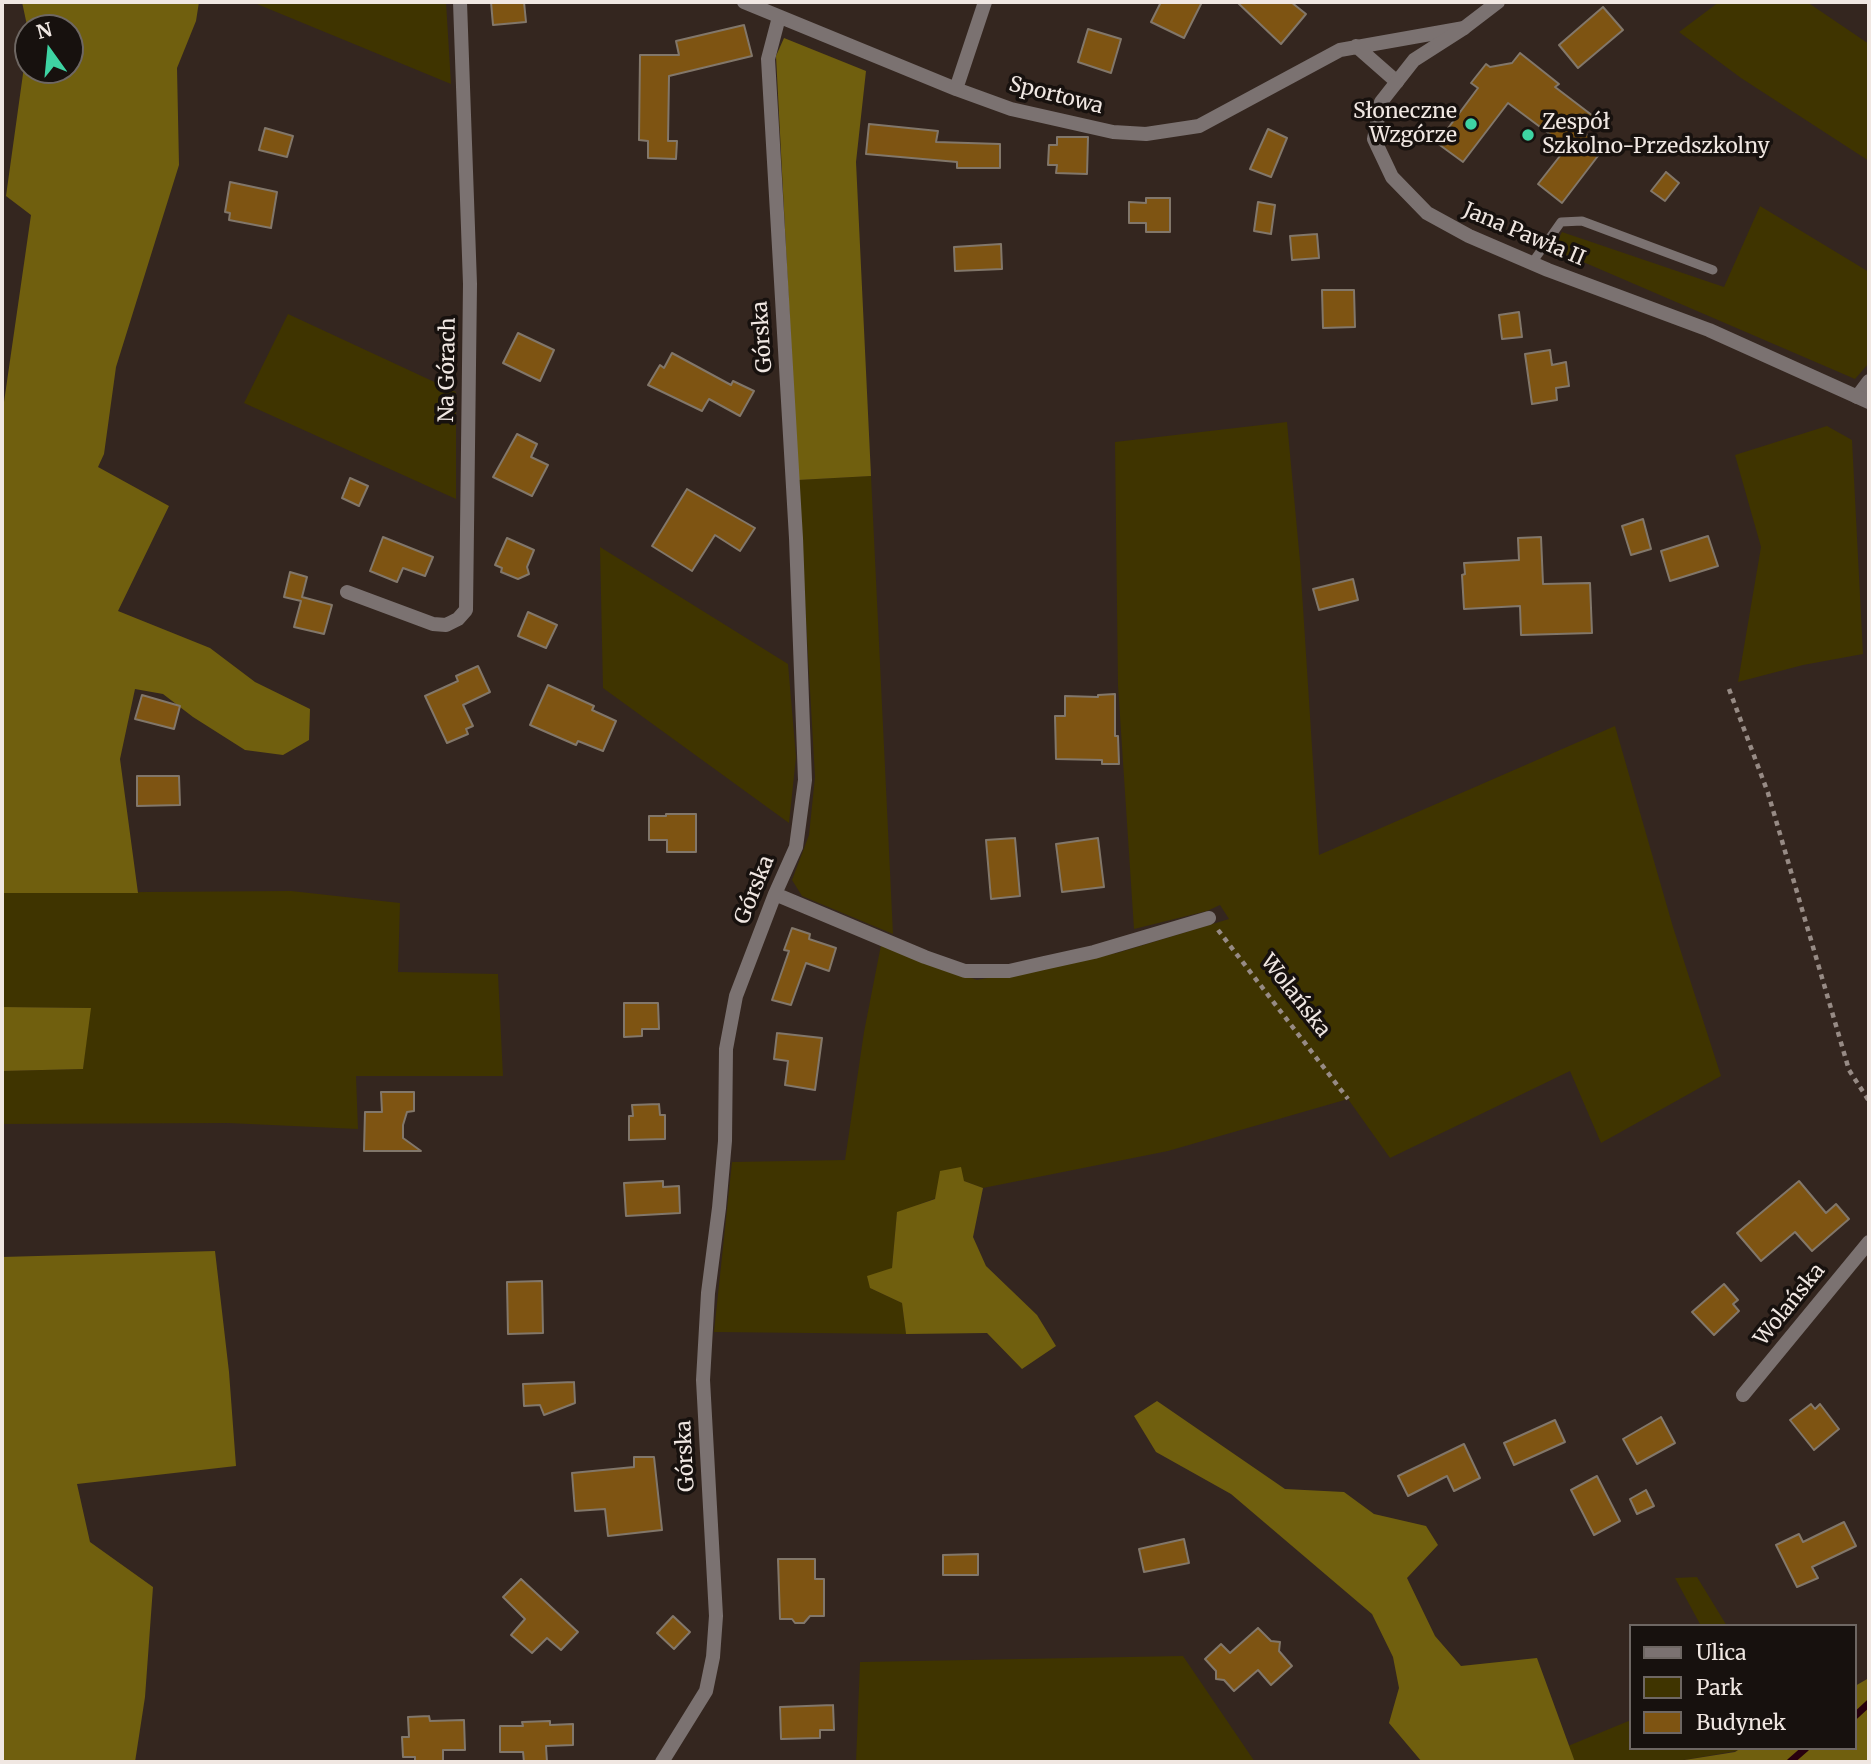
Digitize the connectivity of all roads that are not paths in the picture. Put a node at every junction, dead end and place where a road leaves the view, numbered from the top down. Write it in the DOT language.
graph roads {
  1 [pos="460,2"];
  2 [pos="744,2"];
  3 [pos="985,2"];
  4 [pos="1498,2"];
  5 [pos="779,17"];
  6 [pos="1464,28"];
  7 [pos="1356,46"];
  8 [pos="1397,82"];
  9 [pos="956,89"];
  10 [pos="1532,263"];
  11 [pos="1713,270"];
  12 [pos="1869,381"];
  13 [pos="1863,400"];
  14 [pos="347,592"];
  15 [pos="775,894"];
  16 [pos="1209,918"];
  17 [pos="1869,1242"];
  18 [pos="1743,1395"];
  19 [pos="662,1762"];
  1 -- 14 [label="street, Na Górach"];
  2 -- 5 [label="street, Sportowa"];
  3 -- 9 [label="street"];
  4 -- 6 [label="street, Jana Pawła II"];
  5 -- 9 [label="street, Sportowa"];
  5 -- 15 [label="street, Górska"];
  6 -- 7 [label="street, Sportowa"];
  6 -- 8 [label="street, Jana Pawła II"];
  7 -- 8 [label="street"];
  7 -- 9 [label="street, Sportowa"];
  8 -- 10 [label="street, Jana Pawła II"];
  10 -- 11 [label="lane"];
  10 -- 13 [label="street, Jana Pawła II"];
  12 -- 13 [label="street"];
  15 -- 16 [label="street"];
  15 -- 19 [label="street, Górska"];
  17 -- 18 [label="street, Wolańska"];
}
